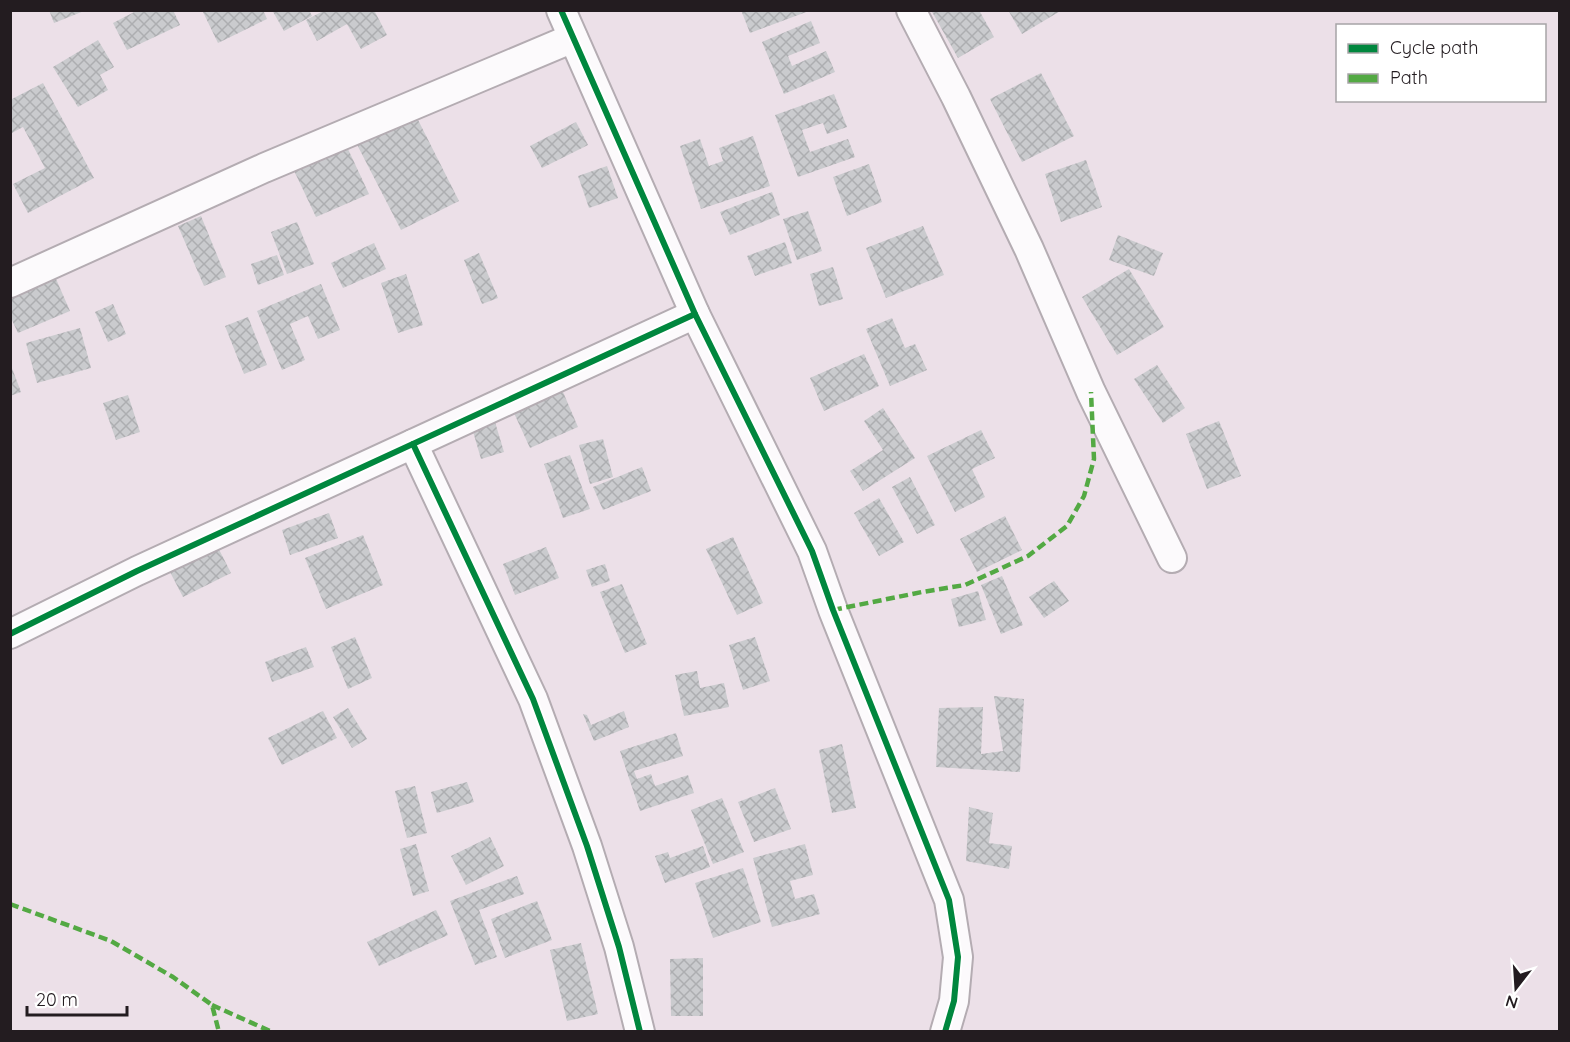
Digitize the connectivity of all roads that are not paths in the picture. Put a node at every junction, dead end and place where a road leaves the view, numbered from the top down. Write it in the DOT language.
graph roads {
  1 [pos="561,10"];
  2 [pos="911,10"];
  3 [pos="573,38"];
  4 [pos="10,283"];
  5 [pos="695,314"];
  6 [pos="413,444"];
  7 [pos="1172,558"];
  8 [pos="10,634"];
  9 [pos="640,1032"];
  10 [pos="945,1032"];
  1 -- 3 [label="street"];
  2 -- 7 [label="street"];
  3 -- 4 [label="street"];
  3 -- 5 [label="street"];
  5 -- 6 [label="street"];
  5 -- 10 [label="street"];
  6 -- 8 [label="street"];
  6 -- 9 [label="street"];
}
